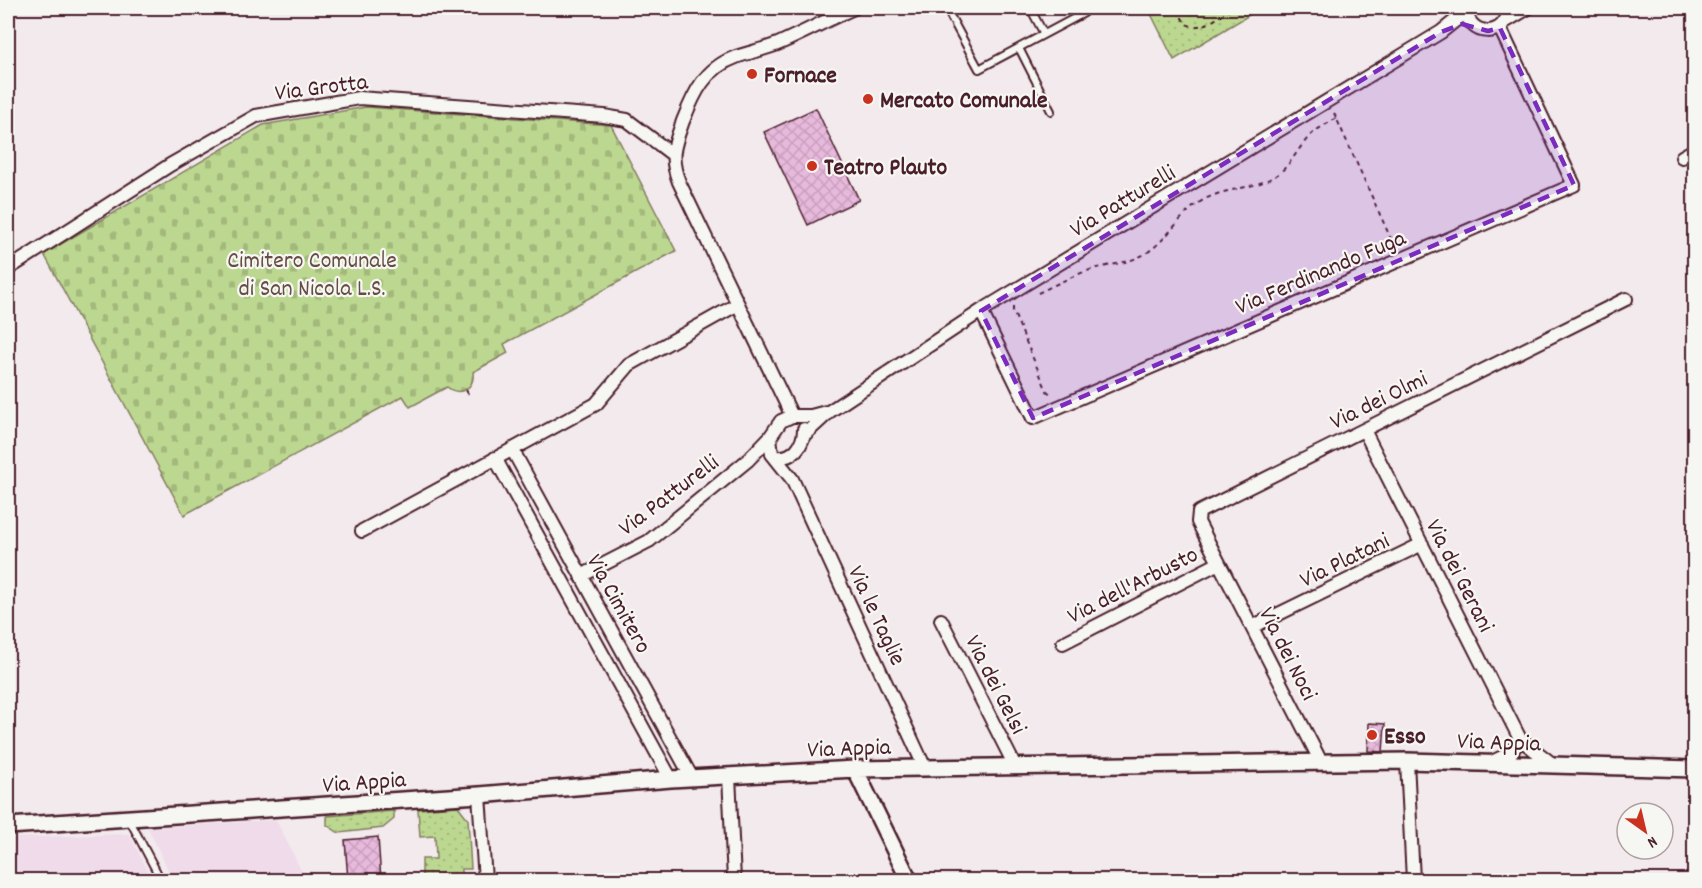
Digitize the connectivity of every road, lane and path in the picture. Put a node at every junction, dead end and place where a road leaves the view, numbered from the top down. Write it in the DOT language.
graph roads {
  1 [pos="854,8"];
  2 [pos="946,8"];
  3 [pos="1030,8"];
  4 [pos="1182,8"];
  5 [pos="1233,8"];
  6 [pos="1466,8"];
  7 [pos="1509,8"];
  8 [pos="1528,8"];
  9 [pos="1084,14"];
  10 [pos="1472,24"];
  11 [pos="1503,24"];
  12 [pos="1441,32"];
  13 [pos="1044,34"];
  14 [pos="1019,48"];
  15 [pos="1052,111"];
  16 [pos="1333,111"];
  17 [pos="1336,118"];
  18 [pos="1695,150"];
  19 [pos="672,154"];
  20 [pos="1682,157"];
  21 [pos="1401,260"];
  22 [pos="8,269"];
  23 [pos="1030,296"];
  24 [pos="1626,299"];
  25 [pos="738,304"];
  26 [pos="1013,305"];
  27 [pos="981,311"];
  28 [pos="466,390"];
  29 [pos="470,397"];
  30 [pos="1059,397"];
  31 [pos="830,411"];
  32 [pos="790,418"];
  33 [pos="1364,430"];
  34 [pos="804,435"];
  35 [pos="770,437"];
  36 [pos="512,449"];
  37 [pos="791,454"];
  38 [pos="774,456"];
  39 [pos="495,458"];
  40 [pos="748,460"];
  41 [pos="792,479"];
  42 [pos="362,531"];
  43 [pos="1422,544"];
  44 [pos="1219,563"];
  45 [pos="581,576"];
  46 [pos="941,620"];
  47 [pos="1252,627"];
  48 [pos="1064,643"];
  49 [pos="1520,739"];
  50 [pos="1407,761"];
  51 [pos="1321,762"];
  52 [pos="1489,764"];
  53 [pos="1015,766"];
  54 [pos="1555,766"];
  55 [pos="925,768"];
  56 [pos="855,769"];
  57 [pos="1695,769"];
  58 [pos="729,776"];
  59 [pos="692,778"];
  60 [pos="671,779"];
  61 [pos="479,795"];
  62 [pos="129,818"];
  63 [pos="8,826"];
  64 [pos="161,880"];
  65 [pos="485,880"];
  66 [pos="734,880"];
  67 [pos="909,880"];
  68 [pos="1413,880"];
  1 -- 19 [label="street"];
  2 -- 14 [label="lane"];
  3 -- 13 [label="lane"];
  4 -- 5 [label="path"];
  6 -- 10 [label="street"];
  6 -- 12 [label="street, Via Patturelli"];
  7 -- 11 [label="street"];
  8 -- 11 [label="street"];
  9 -- 13 [label="lane"];
  10 -- 11 [label="street"];
  10 -- 12 [label="street, Via Patturelli"];
  11 -- 21 [label="street, Via Ferdinando Fuga"];
  12 -- 27 [label="street, Via Patturelli"];
  13 -- 14 [label="lane"];
  14 -- 15 [label="lane"];
  16 -- 17 [label="path"];
  17 -- 21 [label="path"];
  17 -- 23 [label="path"];
  18 -- 20 [label="street"];
  19 -- 22 [label="street, Via Grotta"];
  19 -- 25 [label="street"];
  21 -- 27 [label="street, Via Ferdinando Fuga"];
  24 -- 33 [label="street, Via dei Olmi"];
  25 -- 32 [label="street"];
  25 -- 36 [label="street"];
  26 -- 30 [label="path"];
  27 -- 31 [label="street, Via Patturelli"];
  28 -- 29 [label="path"];
  31 -- 32 [label="street, Via Patturelli"];
  31 -- 34 [label="street, Via Patturelli"];
  32 -- 34 [label="street"];
  32 -- 35 [label="street, Via Patturelli"];
  33 -- 43 [label="street, Via dei Gerani"];
  33 -- 44 [label="street, Via dei Olmi"];
  34 -- 37 [label="street, Via Patturelli"];
  35 -- 38 [label="street"];
  35 -- 40 [label="street, Via Patturelli"];
  36 -- 39 [label="street"];
  36 -- 45 [label="street, Via Cimitero"];
  37 -- 38 [label="street, Via Patturelli"];
  37 -- 41 [label="street, Via le Taglie"];
  38 -- 40 [label="street, Via Patturelli"];
  38 -- 41 [label="street, Via le Taglie"];
  39 -- 42 [label="street"];
  39 -- 60 [label="street, Via Cimitero"];
  40 -- 45 [label="street, Via Patturelli"];
  41 -- 55 [label="street, Via le Taglie"];
  43 -- 47 [label="street, Via Platani"];
  43 -- 49 [label="street, Via dei Gerani"];
  44 -- 47 [label="street, Via dei Noci"];
  44 -- 48 [label="street, Via dell'Arbusto"];
  45 -- 59 [label="street, Via Cimitero"];
  46 -- 53 [label="street, Via dei Gelsi"];
  47 -- 51 [label="street, Via dei Noci"];
  49 -- 52 [label="street"];
  49 -- 54 [label="street, Via dei Gerani"];
  50 -- 51 [label="street, Via Appia"];
  50 -- 52 [label="street, Via Appia"];
  50 -- 68 [label="street"];
  51 -- 53 [label="street, Via Appia"];
  52 -- 54 [label="street, Via Appia"];
  53 -- 55 [label="street, Via Appia"];
  54 -- 57 [label="street, Via Appia"];
  55 -- 56 [label="street, Via Appia"];
  56 -- 58 [label="street, Via Appia"];
  56 -- 67 [label="street"];
  58 -- 59 [label="street, Via Appia"];
  58 -- 66 [label="street"];
  59 -- 60 [label="street, Via Appia"];
  60 -- 61 [label="street, Via Appia"];
  61 -- 62 [label="street, Via Appia"];
  61 -- 65 [label="street"];
  62 -- 63 [label="street, Via Appia"];
  62 -- 64 [label="lane"];
}
